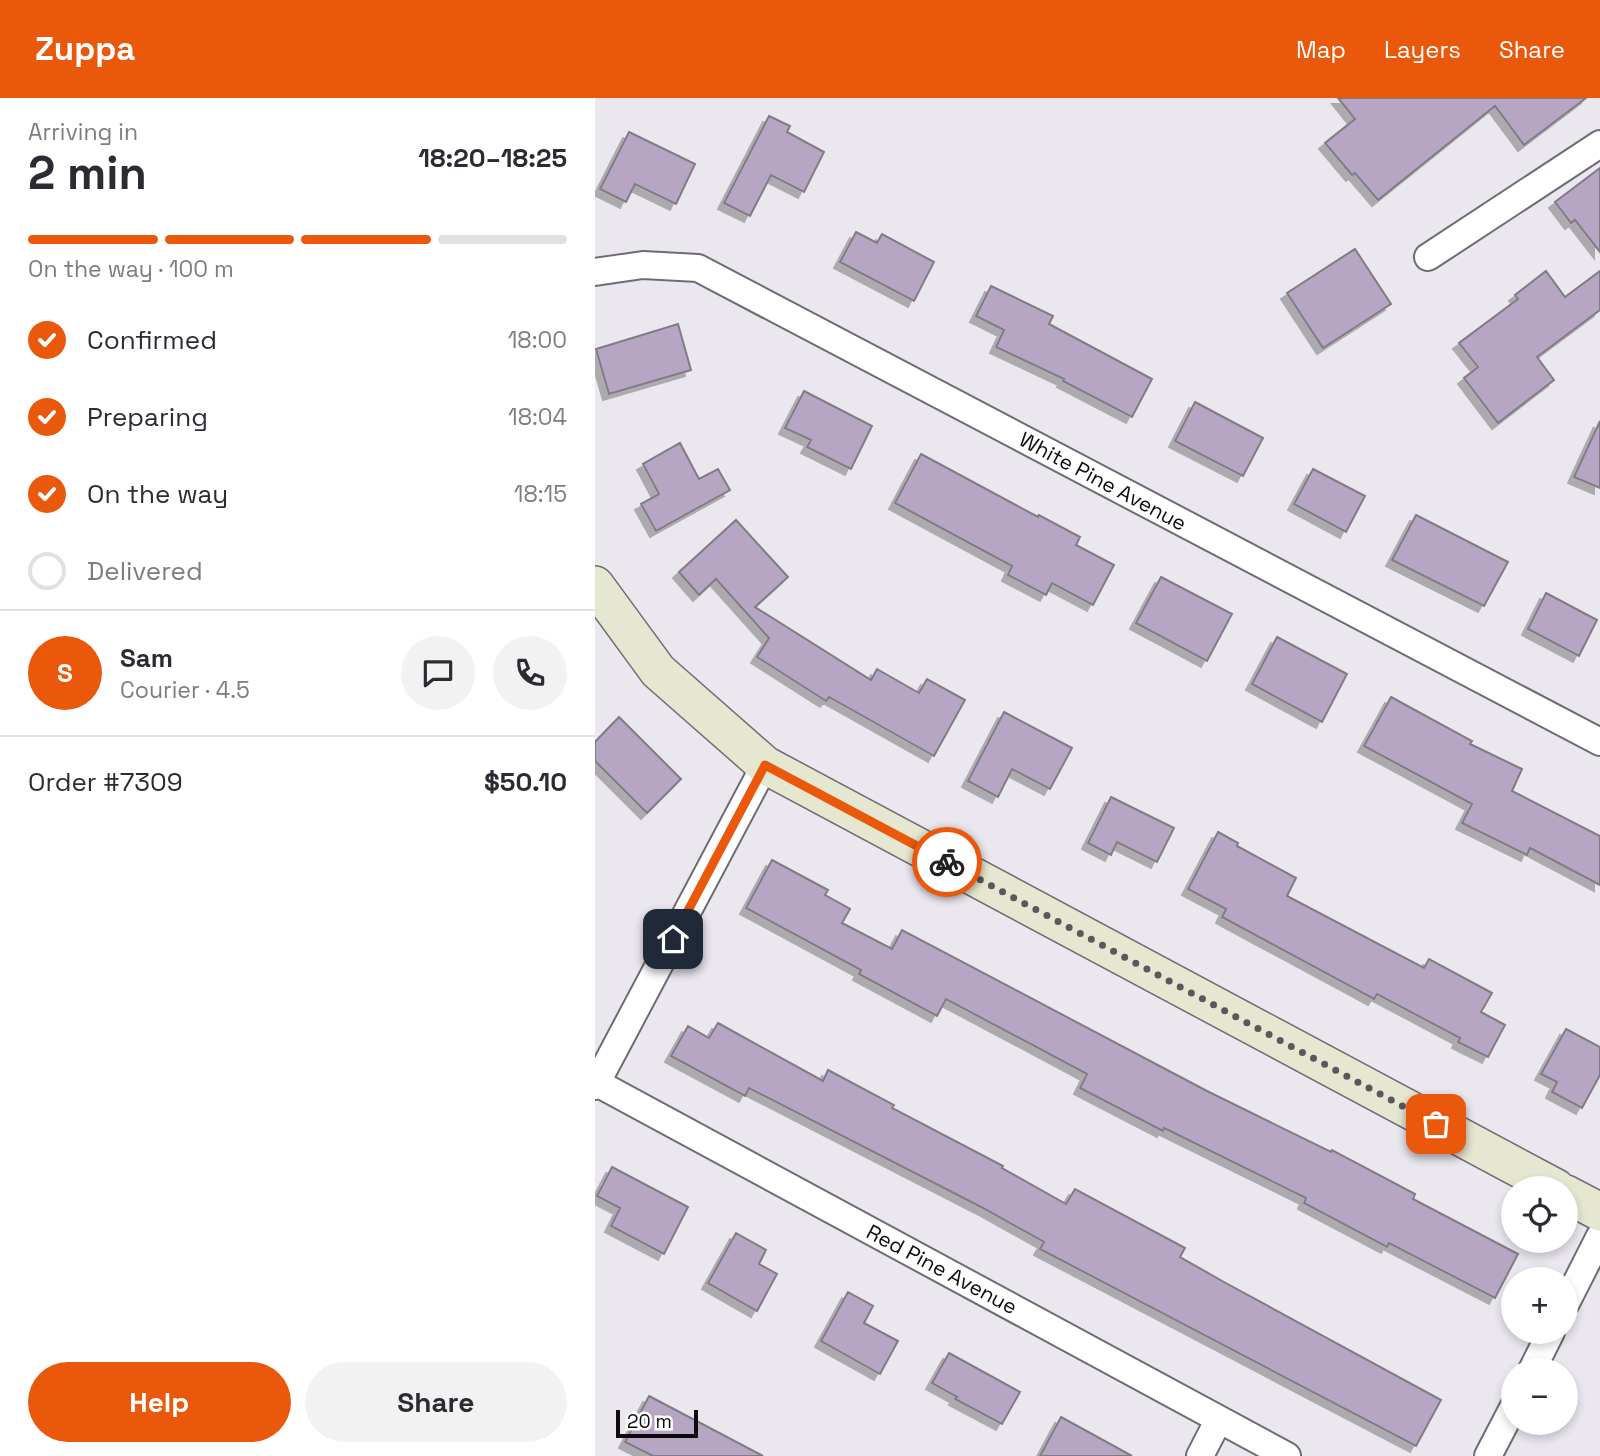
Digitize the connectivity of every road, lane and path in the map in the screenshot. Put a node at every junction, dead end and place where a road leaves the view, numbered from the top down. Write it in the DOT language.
graph roads {
  1 [pos="1600,144"];
  2 [pos="1428,257"];
  3 [pos="595,272"];
  4 [pos="595,585"];
  5 [pos="1600,742"];
  6 [pos="765,765"];
  7 [pos="596,1084"];
  8 [pos="1534,1176"];
  9 [pos="1578,1200"];
  10 [pos="1600,1212"];
  11 [pos="1600,1236"];
  12 [pos="1578,1279"];
  13 [pos="1219,1419"];
  14 [pos="1501,1432"];
  15 [pos="1200,1456"];
  16 [pos="1287,1456"];
  17 [pos="1489,1456"];
  1 -- 2 [label="street"];
  3 -- 5 [label="street, White Pine Avenue"];
  4 -- 6 [label="street"];
  6 -- 7 [label="street"];
  6 -- 8 [label="street"];
  7 -- 13 [label="street, Red Pine Avenue"];
  9 -- 10 [label="street"];
  11 -- 12 [label="street"];
  13 -- 15 [label="street"];
  13 -- 16 [label="street, Red Pine Avenue"];
  14 -- 17 [label="street"];
}
